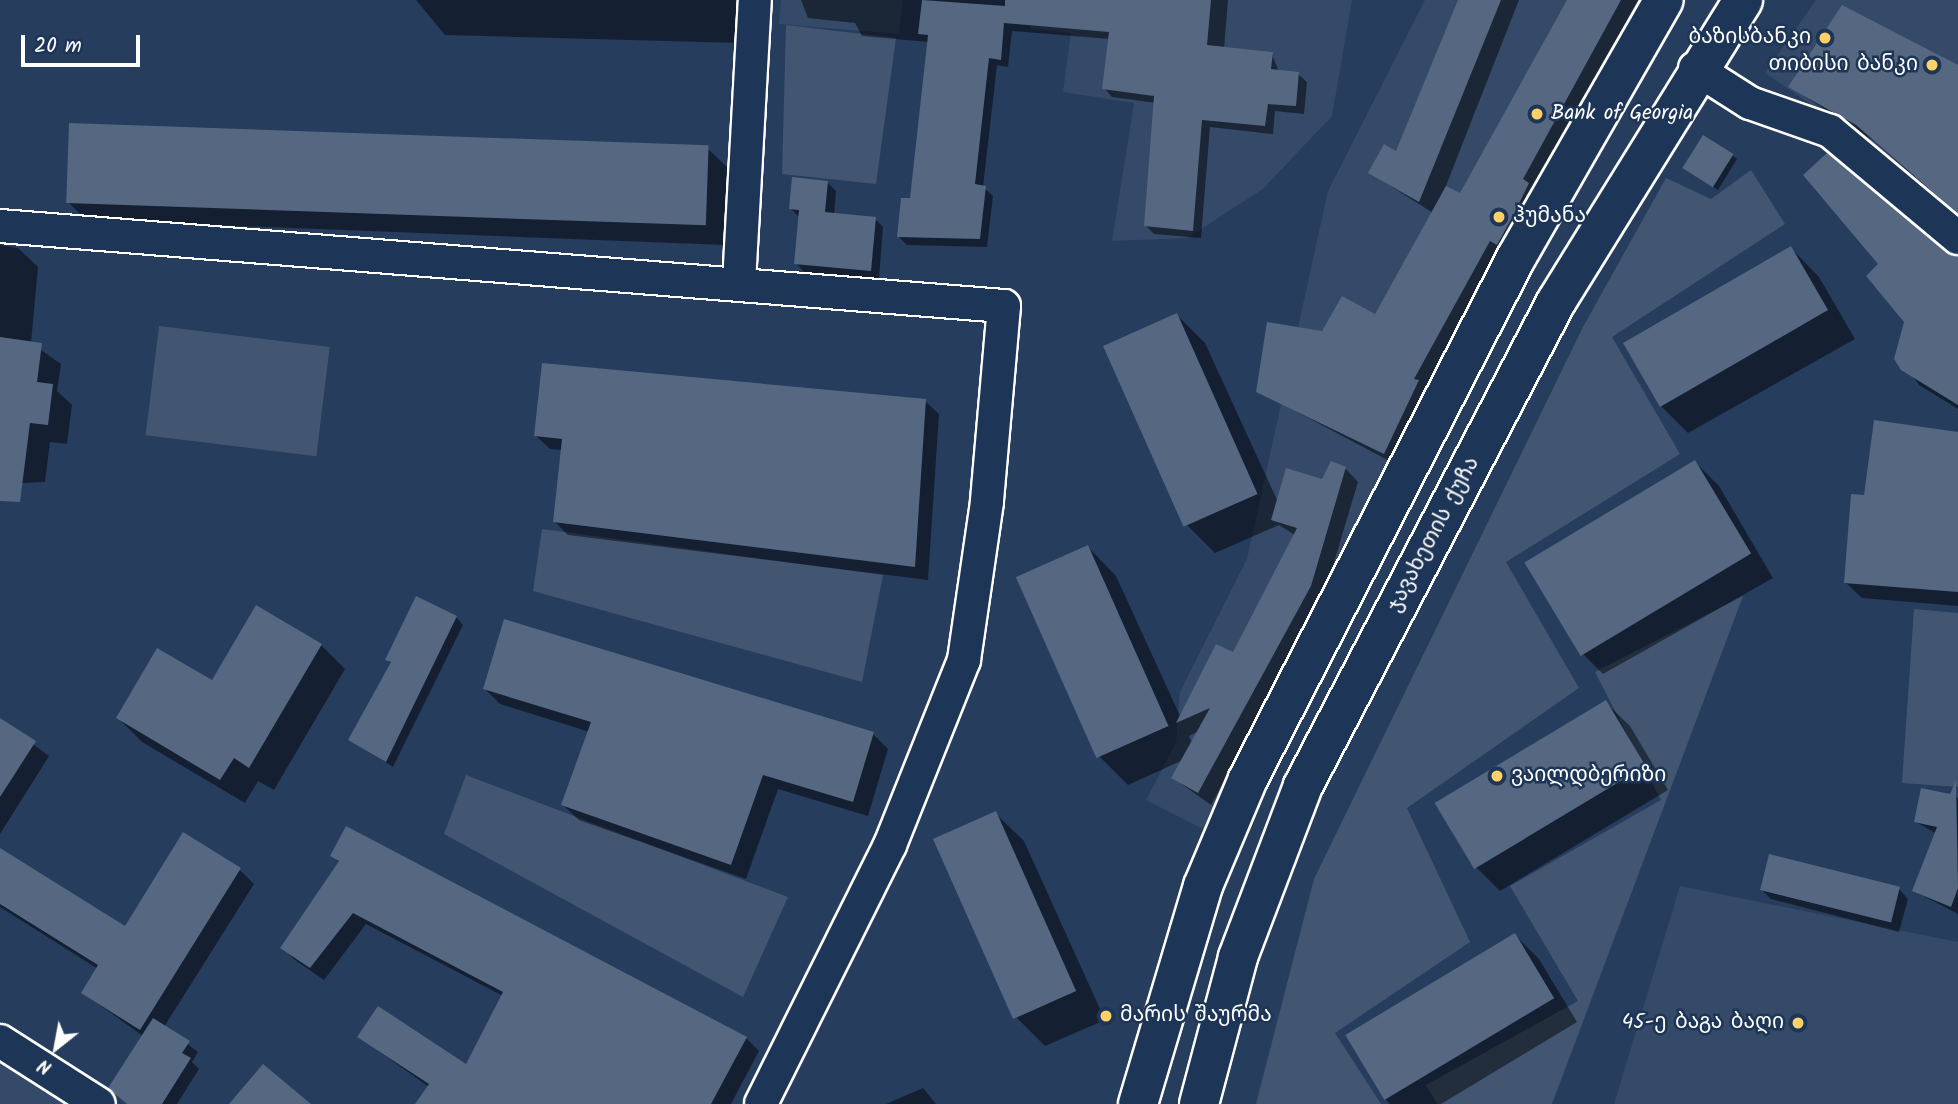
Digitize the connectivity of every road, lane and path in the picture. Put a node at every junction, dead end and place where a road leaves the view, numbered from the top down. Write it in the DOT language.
graph roads {
  1 [pos="755,0"];
  2 [pos="1664,0"];
  3 [pos="1743,0"];
  4 [pos="1695,68"];
  5 [pos="0,226"];
  6 [pos="1958,238"];
  7 [pos="739,283"];
  8 [pos="0,1041"];
  9 [pos="99,1104"];
  10 [pos="761,1104"];
  11 [pos="1138,1104"];
  12 [pos="1199,1104"];
  1 -- 7 [label="street"];
  2 -- 11 [label="main road"];
  3 -- 4 [label="main road, ჯავახეთის ქუჩა"];
  4 -- 6 [label="street"];
  4 -- 12 [label="main road, ჯავახეთის ქუჩა"];
  5 -- 7 [label="street"];
  7 -- 10 [label="street"];
  8 -- 9 [label="street"];
}
